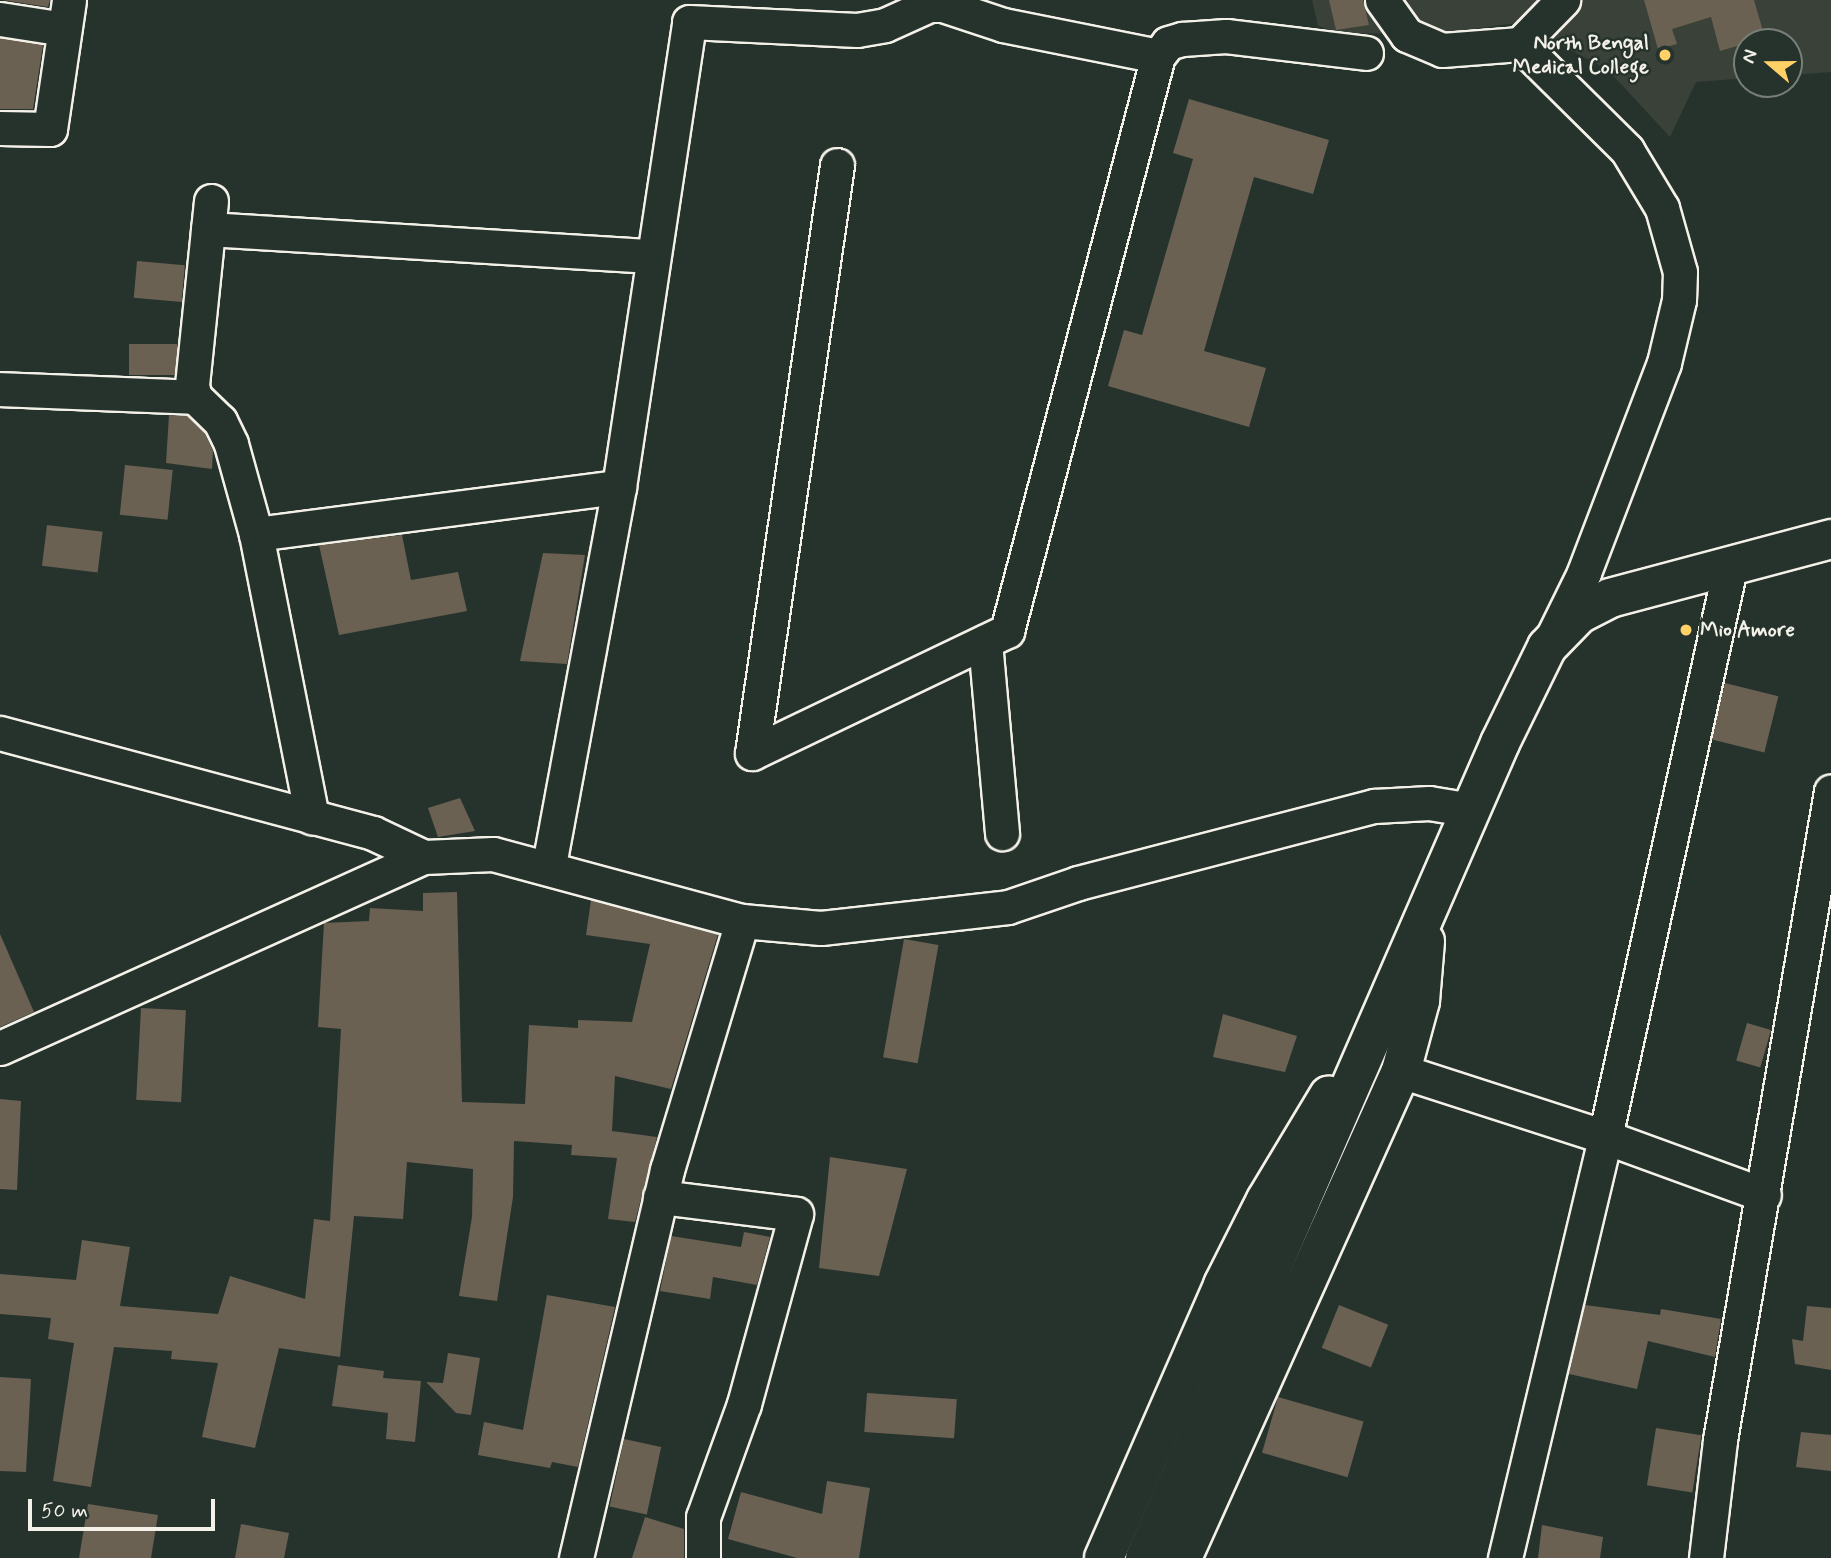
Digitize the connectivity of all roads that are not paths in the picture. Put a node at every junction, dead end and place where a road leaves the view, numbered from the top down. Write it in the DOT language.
graph roads {
  1 [pos="1382,0"];
  2 [pos="1563,0"];
  3 [pos="943,2"];
  4 [pos="66,14"];
  5 [pos="785,14"];
  6 [pos="0,19"];
  7 [pos="1520,44"];
  8 [pos="1442,50"];
  9 [pos="1158,56"];
  10 [pos="0,128"];
  11 [pos="837,165"];
  12 [pos="651,256"];
  13 [pos="0,389"];
  14 [pos="195,397"];
  15 [pos="620,487"];
  16 [pos="256,534"];
  17 [pos="1831,539"];
  18 [pos="1730,568"];
  19 [pos="985,642"];
  20 [pos="1547,647"];
  21 [pos="0,733"];
  22 [pos="1831,791"];
  23 [pos="1471,810"];
  24 [pos="312,818"];
  25 [pos="1002,833"];
  26 [pos="424,857"];
  27 [pos="549,865"];
  28 [pos="1428,911"];
  29 [pos="743,921"];
  30 [pos="0,1048"];
  31 [pos="1358,1068"];
  32 [pos="1401,1071"];
  33 [pos="1605,1136"];
  34 [pos="1764,1195"];
  35 [pos="660,1197"];
  36 [pos="576,1558"];
  37 [pos="703,1558"];
  38 [pos="1104,1558"];
  39 [pos="1145,1558"];
  40 [pos="1182,1558"];
  41 [pos="1506,1558"];
  42 [pos="1706,1558"];
  1 -- 8 [label="street"];
  2 -- 7 [label="street"];
  3 -- 5 [label="street"];
  3 -- 9 [label="street"];
  4 -- 6 [label="street"];
  4 -- 10 [label="street"];
  5 -- 12 [label="street"];
  7 -- 8 [label="street"];
  7 -- 20 [label="street"];
  8 -- 9 [label="street"];
  9 -- 19 [label="street"];
  11 -- 19 [label="street"];
  12 -- 14 [label="street"];
  12 -- 15 [label="street"];
  13 -- 14 [label="street"];
  14 -- 16 [label="street"];
  15 -- 16 [label="street"];
  15 -- 27 [label="street"];
  16 -- 24 [label="street"];
  17 -- 18 [label="main road"];
  18 -- 20 [label="main road"];
  18 -- 33 [label="street"];
  19 -- 25 [label="street"];
  20 -- 23 [label="main road"];
  21 -- 24 [label="street"];
  22 -- 34 [label="street"];
  23 -- 28 [label="main road"];
  23 -- 29 [label="street"];
  24 -- 26 [label="street"];
  26 -- 27 [label="street"];
  26 -- 30 [label="street"];
  27 -- 29 [label="street"];
  28 -- 31 [label="main road"];
  28 -- 32 [label="main road"];
  29 -- 35 [label="street"];
  31 -- 38 [label="main road"];
  31 -- 39 [label="main road"];
  32 -- 33 [label="street"];
  32 -- 40 [label="main road"];
  33 -- 34 [label="street"];
  33 -- 41 [label="street"];
  34 -- 42 [label="street"];
  35 -- 36 [label="street"];
  35 -- 37 [label="street"];
}
